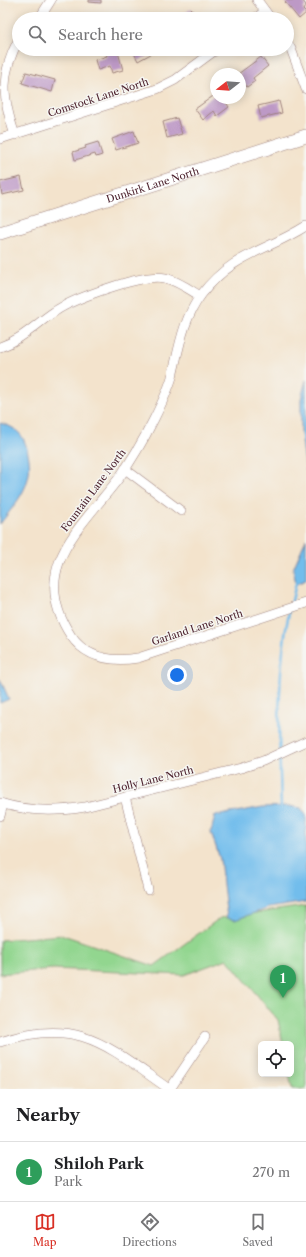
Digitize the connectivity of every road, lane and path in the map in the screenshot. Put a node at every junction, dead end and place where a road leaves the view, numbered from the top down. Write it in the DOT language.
graph roads {
  1 [pos="51,0"];
  2 [pos="257,0"];
  3 [pos="265,11"];
  4 [pos="43,12"];
  5 [pos="12,51"];
  6 [pos="208,56"];
  7 [pos="294,56"];
  8 [pos="306,89"];
  9 [pos="15,135"];
  10 [pos="306,136"];
  11 [pos="0,139"];
  12 [pos="306,226"];
  13 [pos="0,234"];
  14 [pos="200,296"];
  15 [pos="0,347"];
  16 [pos="125,469"];
  17 [pos="181,511"];
  18 [pos="306,603"];
  19 [pos="94,655"];
  20 [pos="306,741"];
  21 [pos="125,797"];
  22 [pos="2,803"];
  23 [pos="0,816"];
  24 [pos="148,890"];
  25 [pos="205,1036"];
  26 [pos="0,1042"];
  27 [pos="169,1089"];
  1 -- 4 [label="street"];
  2 -- 3 [label="street"];
  5 -- 9 [label="street"];
  6 -- 9 [label="street, Comstock Lane North"];
  7 -- 8 [label="street"];
  9 -- 11 [label="street, Comstock Lane North"];
  10 -- 13 [label="street, Dunkirk Lane North"];
  12 -- 14 [label="street, Fountain Lane North"];
  14 -- 15 [label="street"];
  14 -- 16 [label="street, Fountain Lane North"];
  16 -- 17 [label="street"];
  16 -- 19 [label="street, Fountain Lane North"];
  18 -- 19 [label="street, Garland Lane North"];
  20 -- 21 [label="street, Holly Lane North"];
  21 -- 22 [label="street, Holly Lane North"];
  21 -- 24 [label="street"];
  22 -- 23 [label="street"];
  25 -- 27 [label="street"];
  26 -- 27 [label="street"];
}
